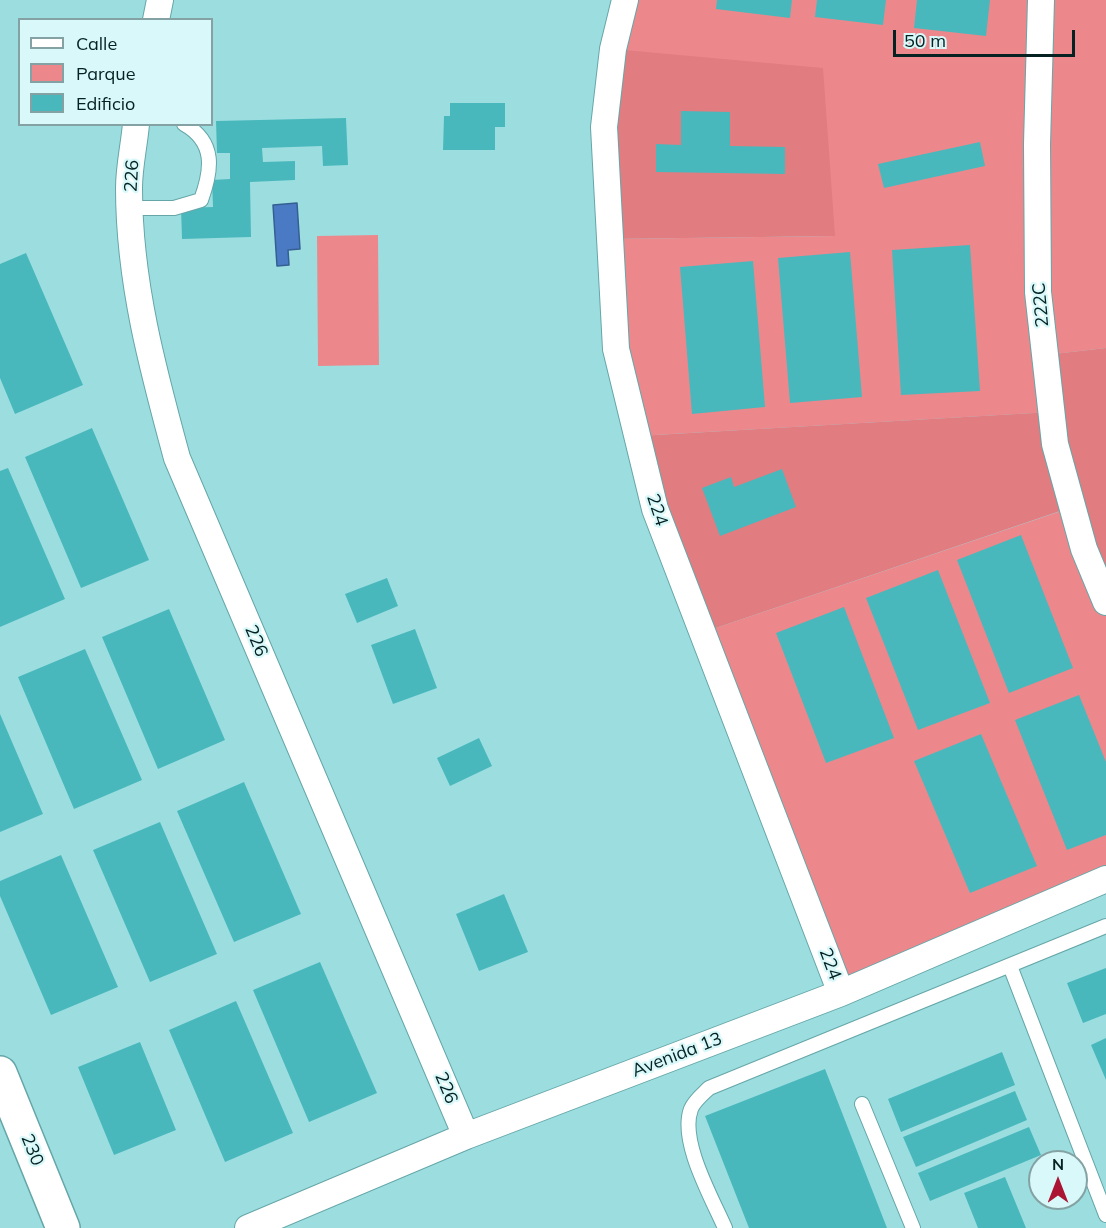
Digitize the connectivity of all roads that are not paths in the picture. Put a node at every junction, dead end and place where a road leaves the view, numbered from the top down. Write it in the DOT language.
graph roads {
  1 [pos="160,0"];
  2 [pos="625,0"];
  3 [pos="1041,0"];
  4 [pos="156,18"];
  5 [pos="136,126"];
  6 [pos="187,126"];
  7 [pos="130,208"];
  8 [pos="1106,602"];
  9 [pos="1106,879"];
  10 [pos="1106,926"];
  11 [pos="1010,966"];
  12 [pos="841,993"];
  13 [pos="0,1073"];
  14 [pos="862,1104"];
  15 [pos="466,1136"];
  16 [pos="1106,1215"];
  17 [pos="63,1228"];
  18 [pos="248,1228"];
  19 [pos="725,1228"];
  20 [pos="913,1228"];
  1 -- 4 [label="street"];
  2 -- 12 [label="street, 224"];
  3 -- 8 [label="street, 222C"];
  5 -- 7 [label="street, 226"];
  6 -- 7 [label="lane"];
  7 -- 15 [label="street, 226"];
  9 -- 12 [label="street, Avenida 13"];
  10 -- 11 [label="lane"];
  11 -- 16 [label="lane"];
  11 -- 19 [label="lane"];
  12 -- 15 [label="street, Avenida 13"];
  13 -- 17 [label="street, 230"];
  14 -- 20 [label="lane"];
  15 -- 18 [label="street, Avenida 13"];
}
